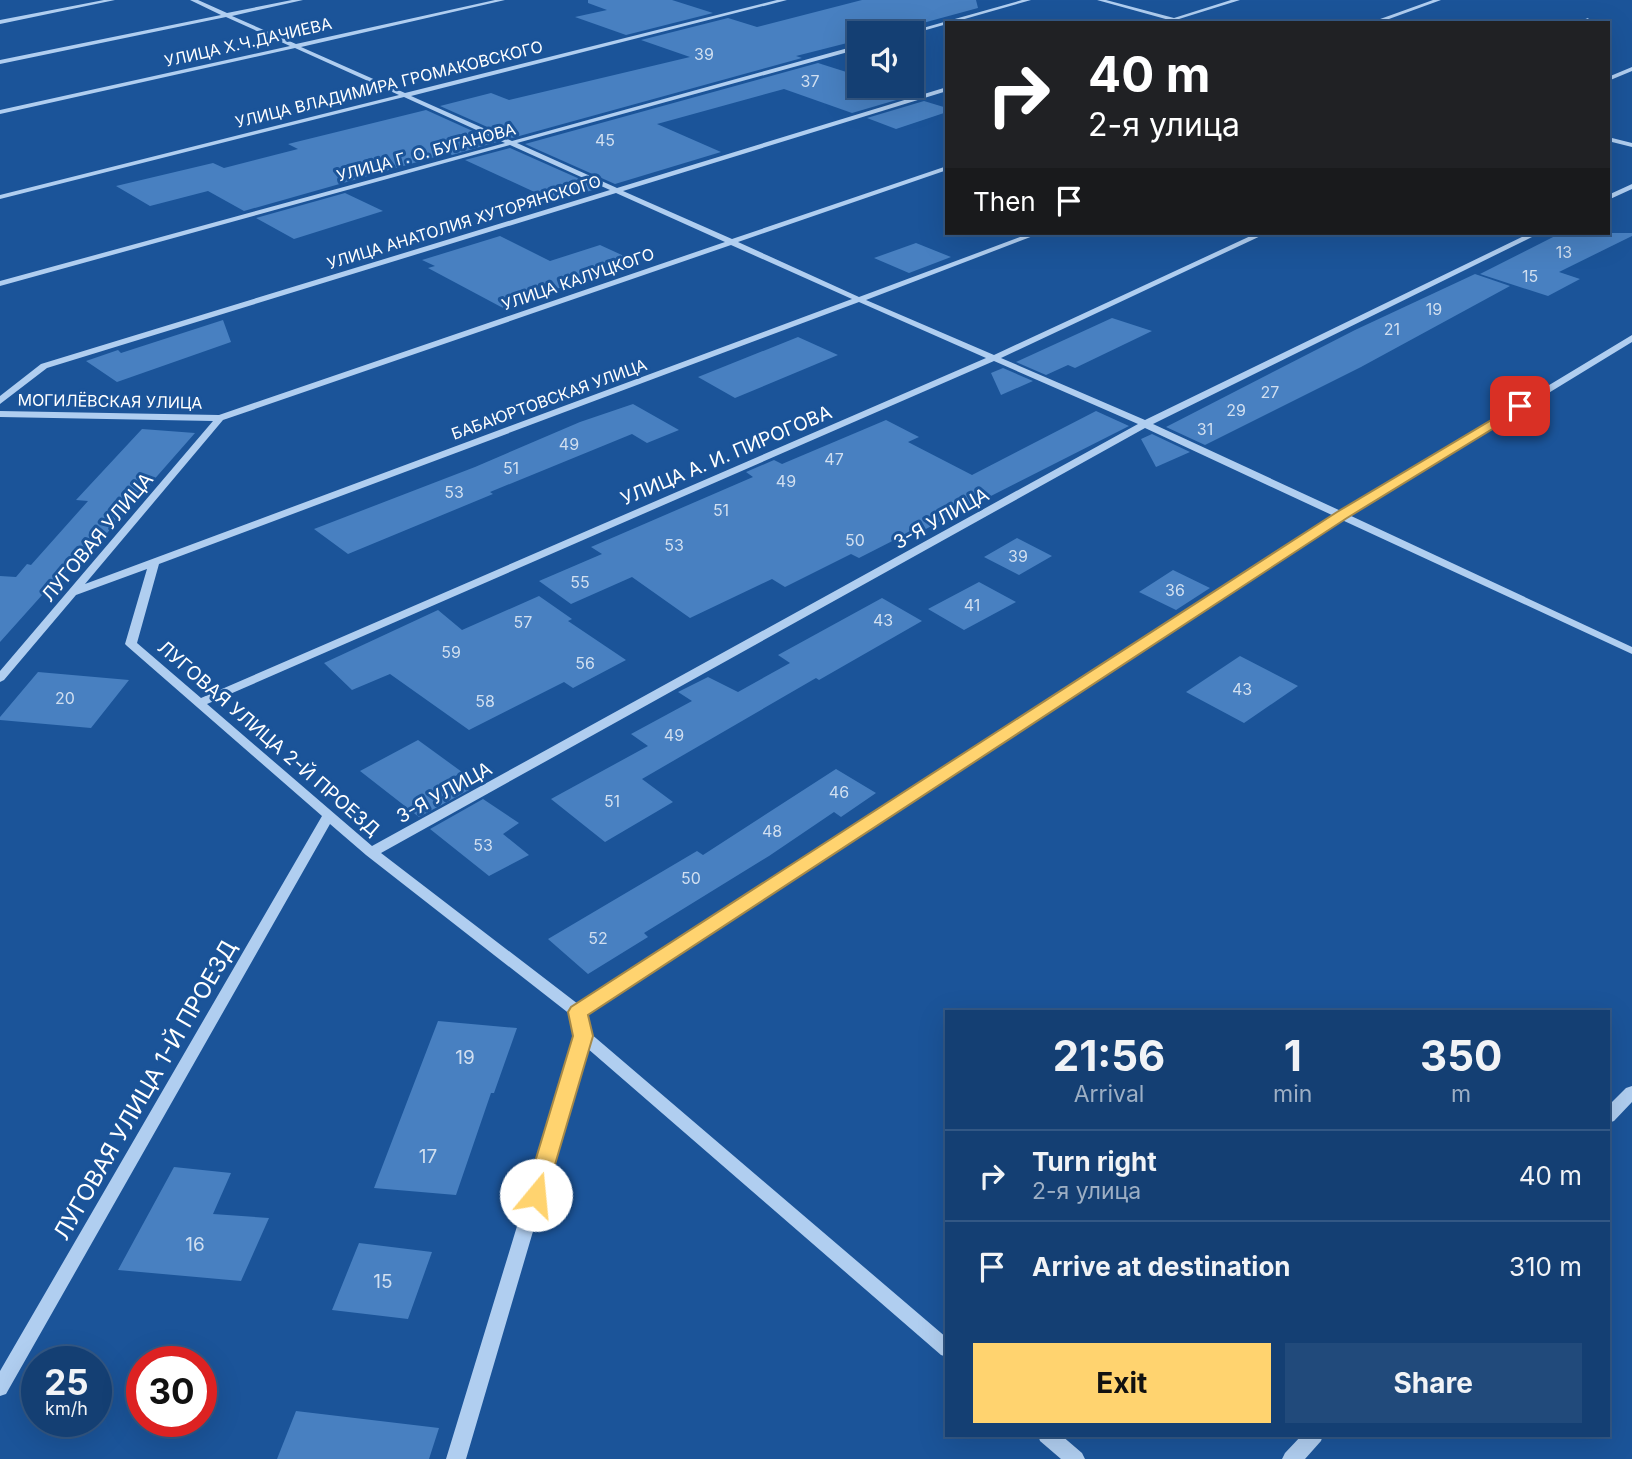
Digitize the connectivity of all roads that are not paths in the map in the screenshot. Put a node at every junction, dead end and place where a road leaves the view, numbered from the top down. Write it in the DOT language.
graph roads {
  1 [pos="112,0"];
  2 [pos="193,0"];
  3 [pos="300,0"];
  4 [pos="502,0"];
  5 [pos="784,0"];
  6 [pos="1028,0"];
  7 [pos="1100,0"];
  8 [pos="1237,0"];
  9 [pos="1437,0"];
  10 [pos="227,15"];
  11 [pos="1174,19"];
  12 [pos="952,21"];
  13 [pos="1168,21"];
  14 [pos="1181,21"];
  15 [pos="1379,21"];
  16 [pos="0,22"];
  17 [pos="945,23"];
  18 [pos="924,29"];
  19 [pos="296,45"];
  20 [pos="847,50"];
  21 [pos="0,62"];
  22 [pos="1632,69"];
  23 [pos="1610,78"];
  24 [pos="945,90"];
  25 [pos="405,94"];
  26 [pos="0,113"];
  27 [pos="1610,140"];
  28 [pos="513,142"];
  29 [pos="1632,145"];
  30 [pos="945,169"];
  31 [pos="1632,186"];
  32 [pos="617,190"];
  33 [pos="0,197"];
  34 [pos="1610,197"];
  35 [pos="1032,235"];
  36 [pos="1259,235"];
  37 [pos="1532,235"];
  38 [pos="729,241"];
  39 [pos="0,284"];
  40 [pos="860,300"];
  41 [pos="1632,338"];
  42 [pos="993,358"];
  43 [pos="0,401"];
  44 [pos="0,414"];
  45 [pos="220,418"];
  46 [pos="1145,424"];
  47 [pos="1342,515"];
  48 [pos="154,563"];
  49 [pos="72,593"];
  50 [pos="1632,651"];
  51 [pos="0,678"];
  52 [pos="199,703"];
  53 [pos="329,815"];
  54 [pos="371,852"];
  55 [pos="578,1012"];
  56 [pos="583,1036"];
  57 [pos="1632,1092"];
  58 [pos="1610,1115"];
  59 [pos="945,1347"];
  60 [pos="0,1388"];
  61 [pos="1049,1437"];
  62 [pos="1312,1437"];
  63 [pos="456,1459"];
  64 [pos="1075,1459"];
  65 [pos="1292,1459"];
  1 -- 16 [label="street"];
  2 -- 10 [label="street"];
  3 -- 10 [label="street"];
  4 -- 19 [label="street, УЛИЦА Х.Ч.ДАЧИЕВА"];
  5 -- 25 [label="street, УЛИЦА ВЛАДИМИРА ГРОМАКОВСКОГО"];
  6 -- 12 [label="street"];
  7 -- 11 [label="street"];
  8 -- 11 [label="street"];
  9 -- 15 [label="street"];
  10 -- 19 [label="street"];
  10 -- 21 [label="street"];
  11 -- 13 [label="street"];
  11 -- 14 [label="street"];
  17 -- 18 [label="street"];
  19 -- 25 [label="street"];
  19 -- 26 [label="street, УЛИЦА Х.Ч.ДАЧИЕВА"];
  20 -- 28 [label="street, УЛИЦА Г. О. БУГАНОВА"];
  22 -- 23 [label="street"];
  24 -- 32 [label="street, УЛИЦА АНАТОЛИЯ ХУТОРЯНСКОГО"];
  25 -- 28 [label="street"];
  25 -- 33 [label="street, УЛИЦА ВЛАДИМИРА ГРОМАКОВСКОГО"];
  27 -- 29 [label="street"];
  28 -- 32 [label="street"];
  28 -- 39 [label="street, УЛИЦА Г. О. БУГАНОВА"];
  30 -- 38 [label="street, УЛИЦА КАЛУЦКОГО"];
  31 -- 34 [label="street"];
  32 -- 38 [label="street"];
  32 -- 43 [label="street, УЛИЦА АНАТОЛИЯ ХУТОРЯНСКОГО"];
  35 -- 40 [label="street, БАБАЮРТОВСКАЯ УЛИЦА"];
  36 -- 42 [label="street, УЛИЦА А. И. ПИРОГОВА"];
  37 -- 46 [label="street, 3-Я УЛИЦА"];
  38 -- 40 [label="street"];
  38 -- 45 [label="street, УЛИЦА КАЛУЦКОГО"];
  40 -- 42 [label="street"];
  40 -- 48 [label="street, БАБАЮРТОВСКАЯ УЛИЦА"];
  41 -- 47 [label="street"];
  42 -- 46 [label="street"];
  42 -- 52 [label="street, УЛИЦА А. И. ПИРОГОВА"];
  44 -- 45 [label="street, МОГИЛЁВСКАЯ УЛИЦА"];
  45 -- 49 [label="street, ЛУГОВАЯ УЛИЦА"];
  46 -- 47 [label="street"];
  46 -- 54 [label="street, 3-Я УЛИЦА"];
  47 -- 50 [label="street"];
  47 -- 55 [label="street"];
  48 -- 49 [label="street, БАБАЮРТОВСКАЯ УЛИЦА"];
  48 -- 52 [label="street, ЛУГОВАЯ УЛИЦА 2-Й ПРОЕЗД"];
  49 -- 51 [label="street, ЛУГОВАЯ УЛИЦА"];
  52 -- 53 [label="street, ЛУГОВАЯ УЛИЦА 2-Й ПРОЕЗД"];
  53 -- 54 [label="street, ЛУГОВАЯ УЛИЦА 2-Й ПРОЕЗД"];
  53 -- 60 [label="street, ЛУГОВАЯ УЛИЦА 1-Й ПРОЕЗД"];
  54 -- 55 [label="street, ЛУГОВАЯ УЛИЦА 2-Й ПРОЕЗД"];
  55 -- 56 [label="street"];
  56 -- 59 [label="street"];
  56 -- 63 [label="street"];
  57 -- 58 [label="street"];
  61 -- 64 [label="street"];
  62 -- 65 [label="street"];
}
